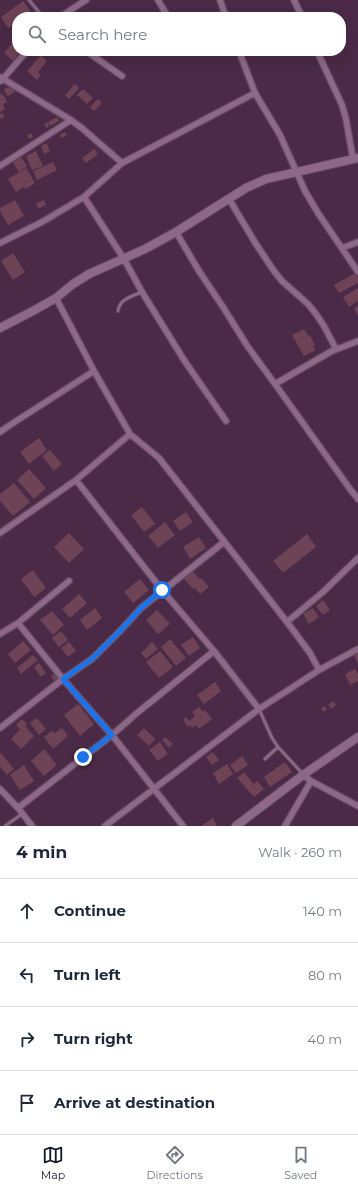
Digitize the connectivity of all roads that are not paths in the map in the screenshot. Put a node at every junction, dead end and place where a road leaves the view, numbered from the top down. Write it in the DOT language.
graph roads {
  1 [pos="30,0"];
  2 [pos="86,0"];
  3 [pos="158,0"];
  4 [pos="220,0"];
  5 [pos="294,0"];
  6 [pos="39,12"];
  7 [pos="68,12"];
  8 [pos="165,12"];
  9 [pos="224,12"];
  10 [pos="300,12"];
  11 [pos="23,56"];
  12 [pos="93,56"];
  13 [pos="240,56"];
  14 [pos="319,56"];
  15 [pos="122,76"];
  16 [pos="1,80"];
  17 [pos="255,93"];
  18 [pos="71,120"];
  19 [pos="355,158"];
  20 [pos="122,163"];
  21 [pos="0,166"];
  22 [pos="296,172"];
  23 [pos="84,197"];
  24 [pos="229,199"];
  25 [pos="176,232"];
  26 [pos="358,242"];
  27 [pos="0,243"];
  28 [pos="342,248"];
  29 [pos="124,259"];
  30 [pos="358,272"];
  31 [pos="142,292"];
  32 [pos="56,298"];
  33 [pos="118,310"];
  34 [pos="0,328"];
  35 [pos="358,341"];
  36 [pos="336,349"];
  37 [pos="94,371"];
  38 [pos="276,384"];
  39 [pos="226,421"];
  40 [pos="0,432"];
  41 [pos="130,434"];
  42 [pos="76,480"];
  43 [pos="358,499"];
  44 [pos="0,533"];
  45 [pos="224,542"];
  46 [pos="358,558"];
  47 [pos="69,581"];
  48 [pos="162,590"];
  49 [pos="287,622"];
  50 [pos="18,623"];
  51 [pos="0,634"];
  52 [pos="358,649"];
  53 [pos="214,652"];
  54 [pos="319,670"];
  55 [pos="63,679"];
  56 [pos="259,709"];
  57 [pos="0,728"];
  58 [pos="112,735"];
  59 [pos="358,737"];
  60 [pos="278,747"];
  61 [pos="265,759"];
  62 [pos="303,775"];
  63 [pos="311,781"];
  64 [pos="0,789"];
  65 [pos="154,789"];
  66 [pos="358,806"];
  67 [pos="18,808"];
  68 [pos="23,814"];
  69 [pos="5,826"];
  70 [pos="32,826"];
  71 [pos="105,826"];
  72 [pos="183,826"];
  73 [pos="236,826"];
  74 [pos="285,826"];
  1 -- 6 [label="lane"];
  2 -- 7 [label="street"];
  3 -- 8 [label="street"];
  4 -- 9 [label="street"];
  5 -- 10 [label="street"];
  11 -- 16 [label="street"];
  12 -- 15 [label="street"];
  13 -- 17 [label="street"];
  14 -- 19 [label="street"];
  16 -- 18 [label="street"];
  17 -- 20 [label="street"];
  17 -- 22 [label="street"];
  18 -- 20 [label="street"];
  18 -- 21 [label="street"];
  19 -- 22 [label="street"];
  20 -- 23 [label="street"];
  22 -- 24 [label="street"];
  22 -- 28 [label="street"];
  23 -- 27 [label="street"];
  23 -- 29 [label="street"];
  24 -- 25 [label="street"];
  24 -- 36 [label="street"];
  25 -- 29 [label="street"];
  25 -- 38 [label="street"];
  26 -- 28 [label="street"];
  28 -- 30 [label="street"];
  29 -- 31 [label="street"];
  29 -- 32 [label="street"];
  31 -- 33 [label="lane"];
  31 -- 39 [label="street"];
  32 -- 34 [label="street"];
  32 -- 37 [label="street"];
  35 -- 36 [label="street"];
  36 -- 38 [label="street"];
  37 -- 40 [label="street"];
  37 -- 41 [label="street"];
  38 -- 43 [label="street"];
  41 -- 42 [label="street"];
  41 -- 45 [label="street"];
  42 -- 44 [label="street"];
  42 -- 48 [label="street"];
  45 -- 48 [label="street"];
  45 -- 49 [label="street"];
  46 -- 49 [label="street"];
  47 -- 50 [label="street"];
  48 -- 53 [label="street"];
  48 -- 55 [label="street"];
  49 -- 54 [label="street"];
  50 -- 51 [label="street"];
  50 -- 55 [label="street"];
  52 -- 54 [label="street"];
  53 -- 56 [label="street"];
  53 -- 58 [label="street"];
  54 -- 56 [label="street"];
  55 -- 57 [label="street"];
  55 -- 58 [label="street"];
  56 -- 60 [label="lane"];
  56 -- 65 [label="street"];
  58 -- 65 [label="street"];
  58 -- 67 [label="street"];
  59 -- 62 [label="street"];
  60 -- 61 [label="lane"];
  60 -- 62 [label="lane"];
  62 -- 63 [label="street"];
  62 -- 73 [label="street"];
  63 -- 66 [label="street"];
  63 -- 74 [label="street"];
  64 -- 67 [label="street"];
  65 -- 71 [label="street"];
  65 -- 72 [label="street"];
  67 -- 68 [label="street"];
  68 -- 69 [label="lane"];
  68 -- 70 [label="street"];
}
